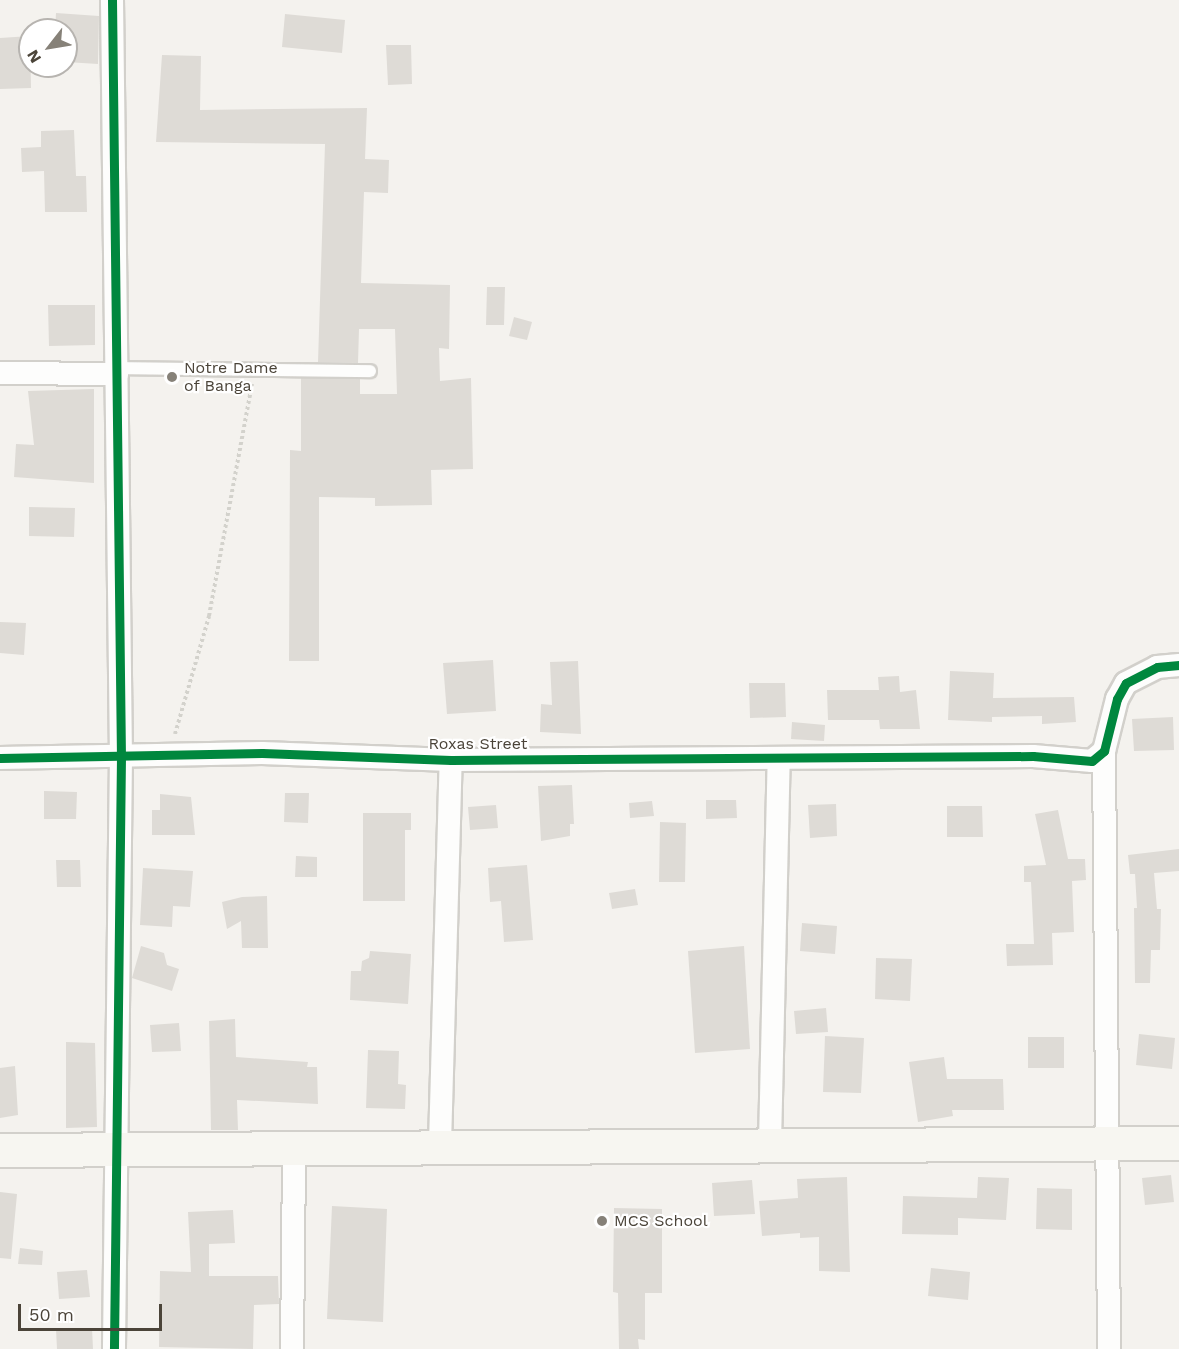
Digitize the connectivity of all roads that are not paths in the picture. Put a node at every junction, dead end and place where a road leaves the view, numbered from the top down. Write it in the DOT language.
graph roads {
  1 [pos="112,0"];
  2 [pos="117,371"];
  3 [pos="370,371"];
  4 [pos="0,373"];
  5 [pos="1179,665"];
  6 [pos="1104,751"];
  7 [pos="121,756"];
  8 [pos="0,758"];
  9 [pos="779,759"];
  10 [pos="451,760"];
  11 [pos="1109,1141"];
  12 [pos="770,1143"];
  13 [pos="1179,1143"];
  14 [pos="440,1144"];
  15 [pos="294,1146"];
  16 [pos="114,1147"];
  17 [pos="0,1150"];
  18 [pos="114,1349"];
  19 [pos="292,1349"];
  20 [pos="1110,1349"];
  1 -- 2 [label="street"];
  2 -- 3 [label="lane"];
  2 -- 4 [label="street"];
  2 -- 7 [label="street"];
  5 -- 6 [label="street"];
  6 -- 9 [label="street, Roxas Street"];
  6 -- 11 [label="street"];
  7 -- 8 [label="street, Roxas Street"];
  7 -- 10 [label="street, Roxas Street"];
  7 -- 16 [label="street"];
  9 -- 10 [label="street, Roxas Street"];
  9 -- 12 [label="street"];
  10 -- 14 [label="street"];
  11 -- 12 [label="main road"];
  11 -- 13 [label="main road"];
  11 -- 20 [label="street"];
  12 -- 14 [label="main road"];
  14 -- 15 [label="main road"];
  15 -- 16 [label="main road"];
  15 -- 19 [label="street"];
  16 -- 17 [label="main road"];
  16 -- 18 [label="street"];
}
